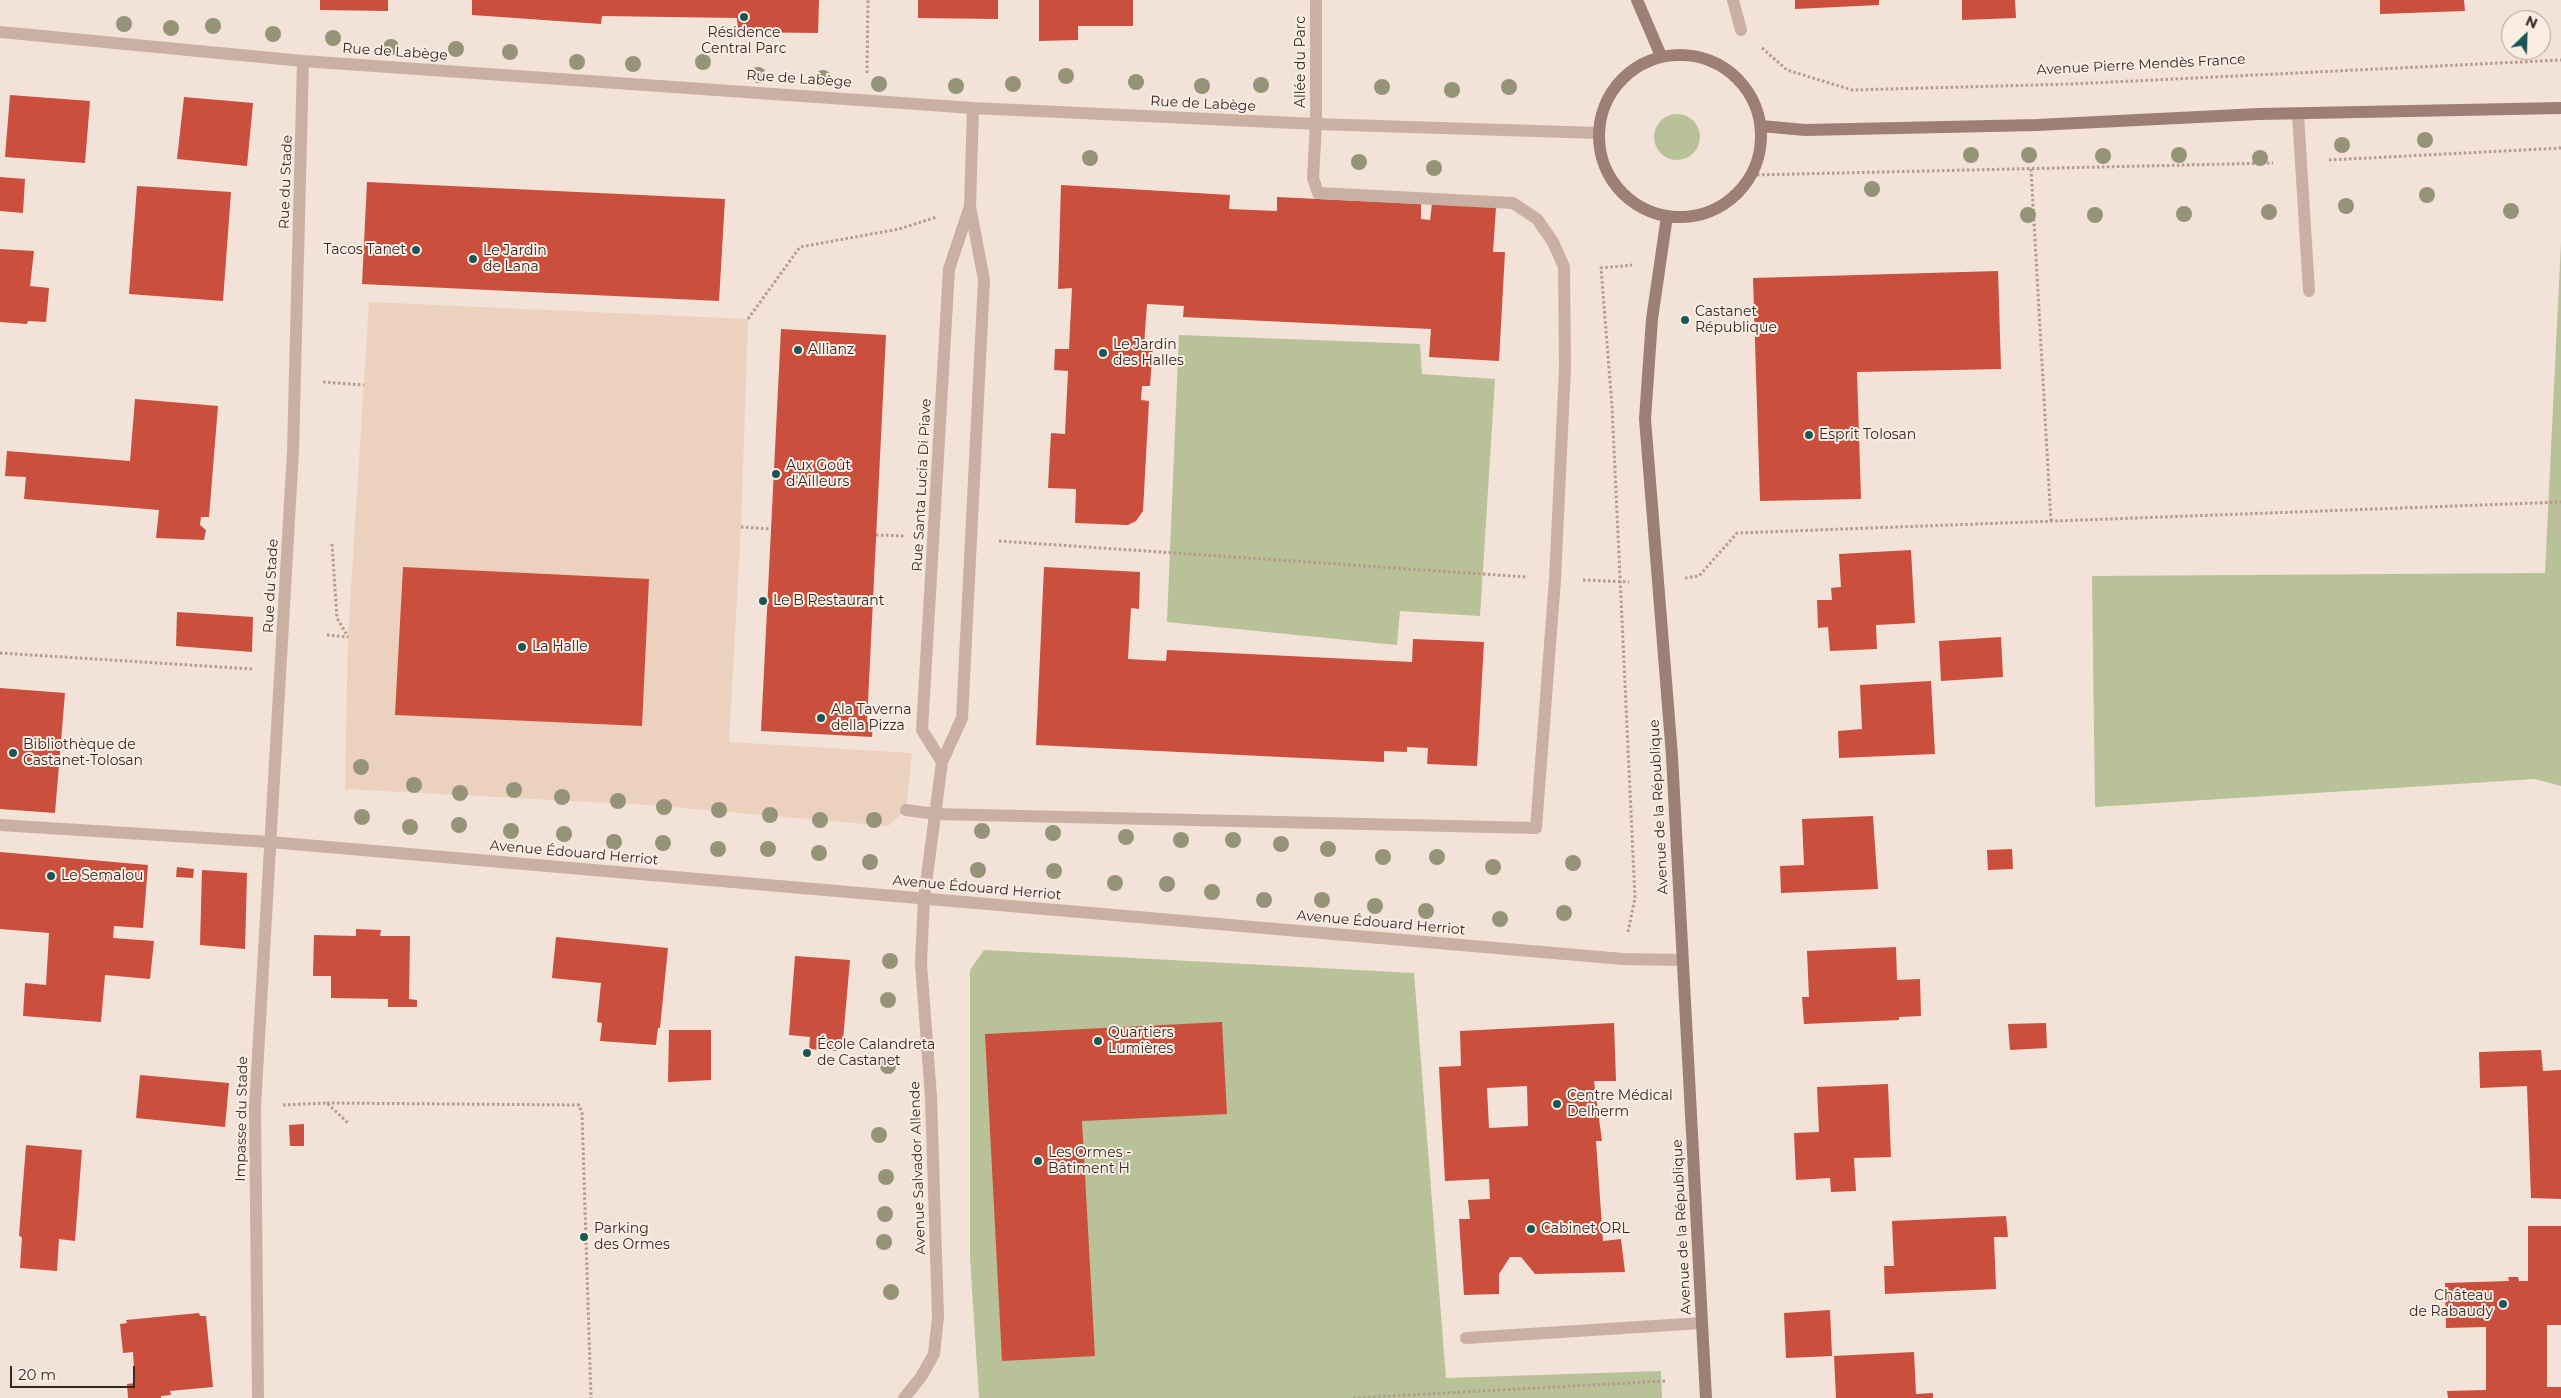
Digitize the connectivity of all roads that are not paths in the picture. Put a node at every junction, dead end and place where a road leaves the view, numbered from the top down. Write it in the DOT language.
graph roads {
  1 [pos="1316,0"];
  2 [pos="1637,0"];
  3 [pos="1733,0"];
  4 [pos="1741,30"];
  5 [pos="0,32"];
  6 [pos="1661,56"];
  7 [pos="303,61"];
  8 [pos="973,108"];
  9 [pos="2561,108"];
  10 [pos="2298,114"];
  11 [pos="1316,124"];
  12 [pos="1761,126"];
  13 [pos="1598,133"];
  14 [pos="970,206"];
  15 [pos="1667,216"];
  16 [pos="2308,291"];
  17 [pos="942,762"];
  18 [pos="906,810"];
  19 [pos="936,814"];
  20 [pos="0,825"];
  21 [pos="270,842"];
  22 [pos="924,899"];
  23 [pos="1682,960"];
  24 [pos="1702,1323"];
  25 [pos="1466,1338"];
  26 [pos="258,1398"];
  27 [pos="904,1398"];
  28 [pos="1706,1398"];
  1 -- 11 [label="street, Allée du Parc"];
  2 -- 6 [label="street"];
  3 -- 4 [label="street"];
  5 -- 7 [label="street, Rue de Labège"];
  6 -- 12 [label="street"];
  6 -- 13 [label="street"];
  7 -- 8 [label="street, Rue de Labège"];
  7 -- 21 [label="street, Rue du Stade"];
  8 -- 11 [label="street, Rue de Labège"];
  8 -- 14 [label="street, Rue Santa Lucia Di Piave"];
  9 -- 10 [label="street"];
  10 -- 12 [label="street"];
  10 -- 16 [label="street"];
  11 -- 13 [label="street, Rue de Labège"];
  11 -- 19 [label="street, Allée du Parc"];
  12 -- 15 [label="street"];
  13 -- 15 [label="street"];
  14 -- 17 [label="street, Rue Santa Lucia Di Piave"];
  14 -- 17 [label="street, Rue Santa Lucia Di Piave"];
  15 -- 23 [label="street, Avenue de la République"];
  17 -- 19 [label="street, Rue Santa Lucia Di Piave"];
  18 -- 19 [label="street"];
  19 -- 22 [label="street, Rue Santa Lucia Di Piave"];
  20 -- 21 [label="street"];
  21 -- 22 [label="street, Avenue Édouard Herriot"];
  21 -- 26 [label="street, Impasse du Stade"];
  22 -- 23 [label="street, Avenue Édouard Herriot"];
  22 -- 27 [label="street, Avenue Salvador Allende"];
  23 -- 24 [label="street, Avenue de la République"];
  24 -- 25 [label="street"];
  24 -- 28 [label="street, Avenue de la République"];
}
